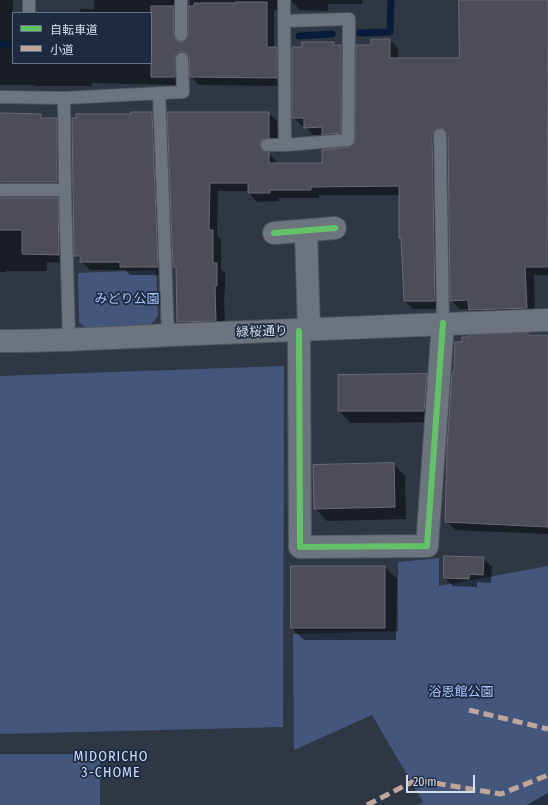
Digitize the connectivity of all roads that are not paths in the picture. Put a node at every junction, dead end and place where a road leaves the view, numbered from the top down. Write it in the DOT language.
graph roads {
  1 [pos="29,0"];
  2 [pos="181,0"];
  3 [pos="284,0"];
  4 [pos="29,12"];
  5 [pos="284,21"];
  6 [pos="181,36"];
  7 [pos="182,59"];
  8 [pos="159,94"];
  9 [pos="1,98"];
  10 [pos="64,98"];
  11 [pos="440,135"];
  12 [pos="267,145"];
  13 [pos="285,145"];
  14 [pos="0,190"];
  15 [pos="65,190"];
  16 [pos="335,228"];
  17 [pos="306,231"];
  18 [pos="274,234"];
  19 [pos="548,320"];
  20 [pos="443,323"];
  21 [pos="304,330"];
  22 [pos="168,336"];
  23 [pos="69,340"];
  24 [pos="0,341"];
  1 -- 4 [label="lane"];
  2 -- 6 [label="lane"];
  3 -- 5 [label="lane"];
  5 -- 13 [label="lane"];
  5 -- 13 [label="lane"];
  7 -- 8 [label="lane"];
  8 -- 10 [label="lane"];
  8 -- 22 [label="lane"];
  9 -- 10 [label="lane"];
  10 -- 15 [label="lane"];
  11 -- 20 [label="lane"];
  12 -- 13 [label="lane"];
  14 -- 15 [label="lane"];
  15 -- 23 [label="lane"];
  16 -- 17 [label="street"];
  17 -- 18 [label="street"];
  17 -- 21 [label="street"];
  19 -- 20 [label="street, 緑桜通り"];
  20 -- 21 [label="street, 緑桜通り"];
  20 -- 21 [label="street"];
  21 -- 22 [label="street, 緑桜通り"];
  22 -- 23 [label="street, 緑桜通り"];
  23 -- 24 [label="street, 緑桜通り"];
}
